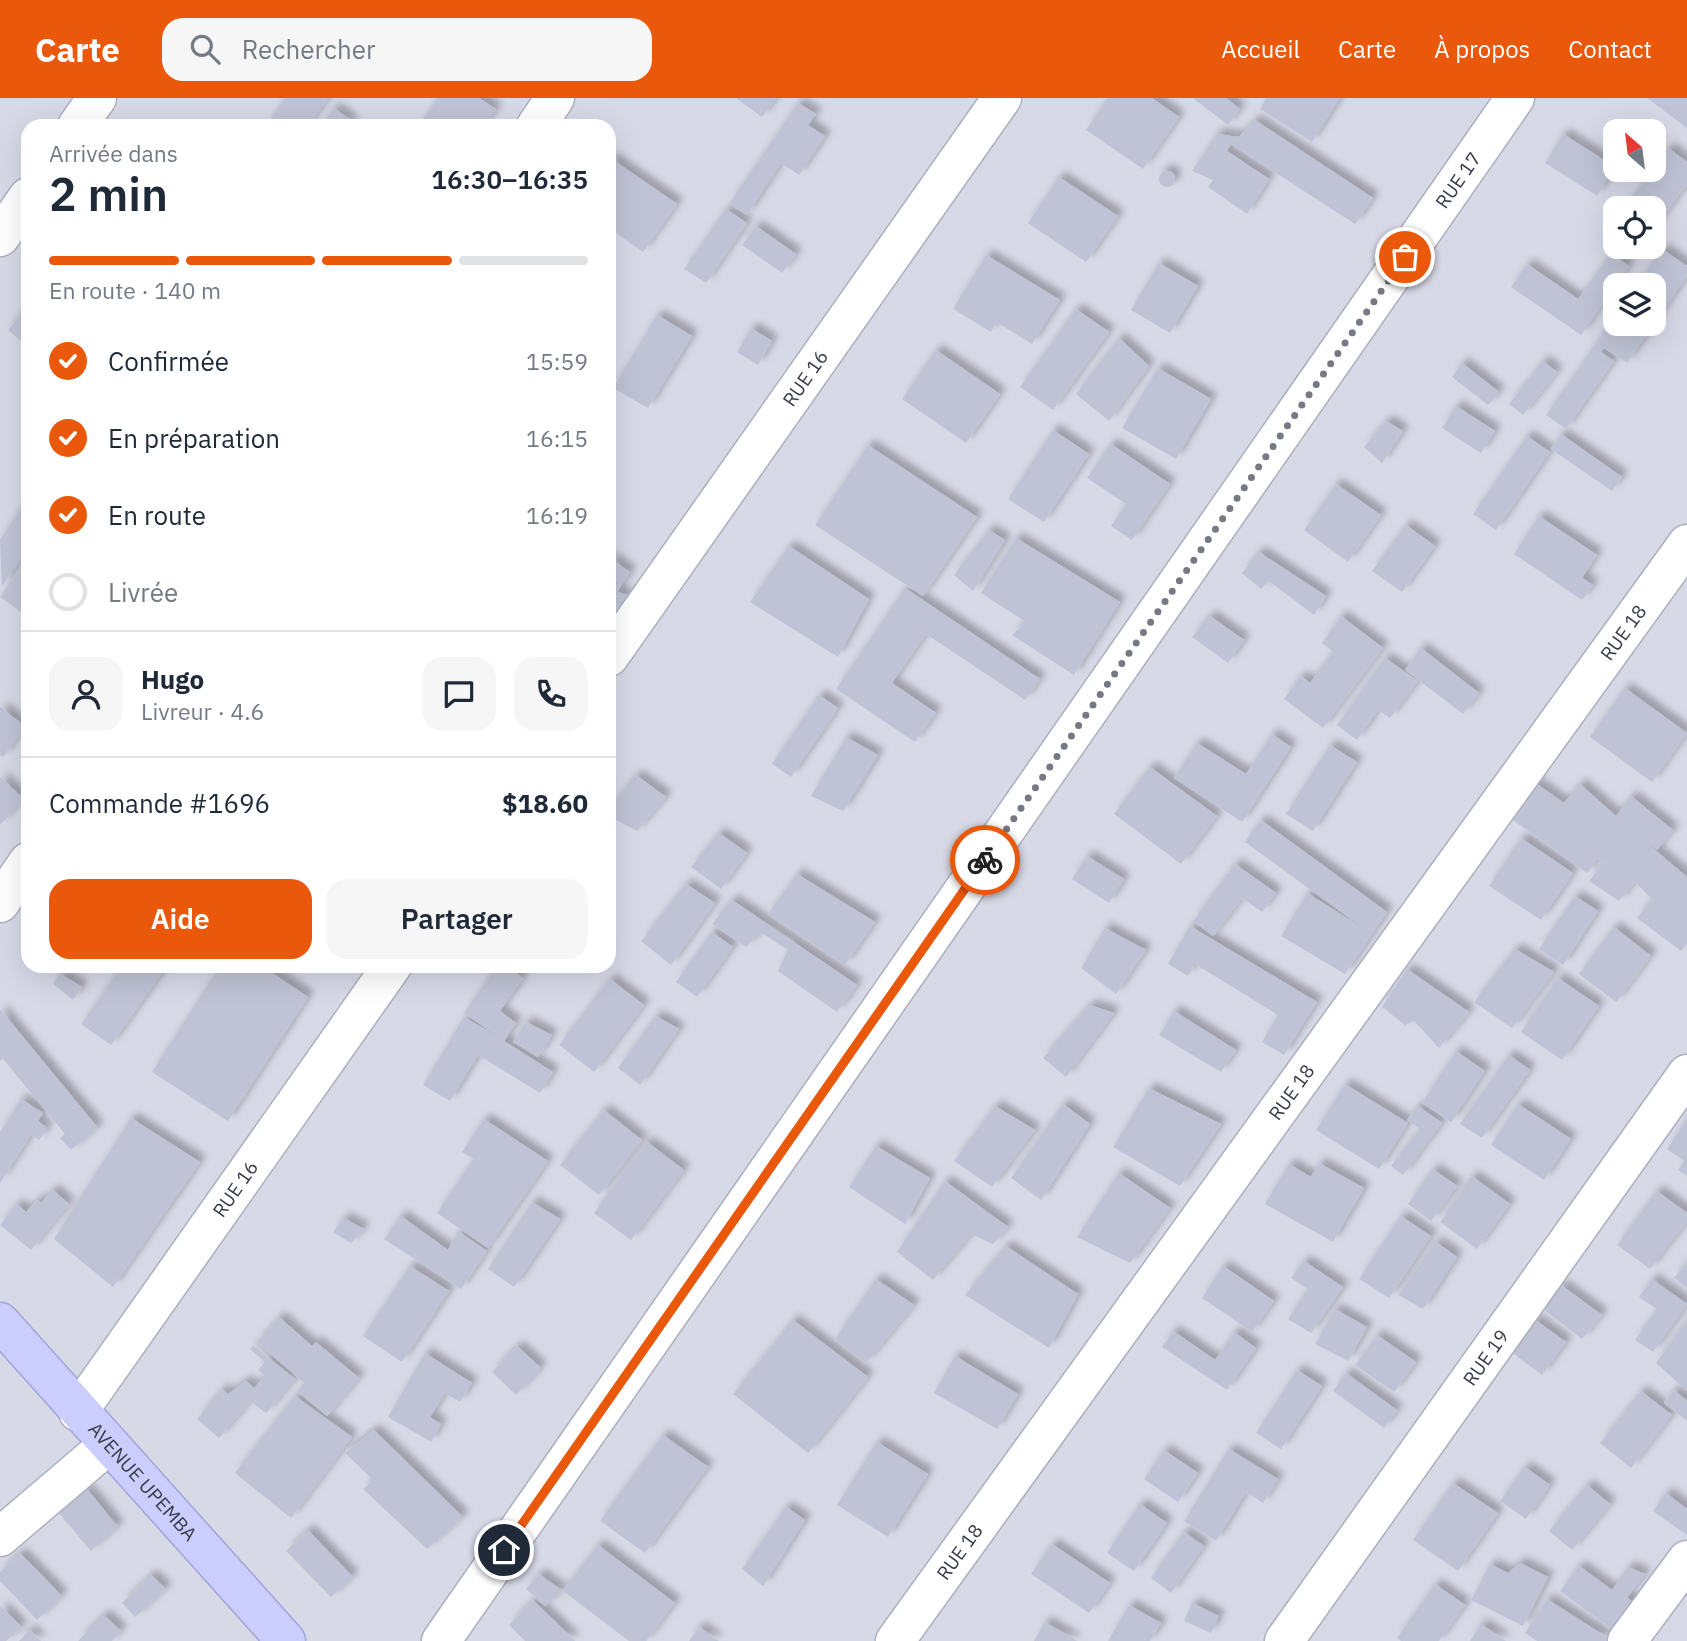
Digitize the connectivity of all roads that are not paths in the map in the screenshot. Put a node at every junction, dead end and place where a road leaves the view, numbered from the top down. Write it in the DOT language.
graph roads {
  1 [pos="97,98"];
  2 [pos="555,98"];
  3 [pos="1002,98"];
  4 [pos="1516,98"];
  5 [pos="82,119"];
  6 [pos="541,119"];
  7 [pos="21,207"];
  8 [pos="0,237"];
  9 [pos="1687,544"];
  10 [pos="616,647"];
  11 [pos="21,872"];
  12 [pos="0,902"];
  13 [pos="387,973"];
  14 [pos="1687,1074"];
  15 [pos="0,1322"];
  16 [pos="78,1412"];
  17 [pos="108,1445"];
  18 [pos="0,1537"];
  19 [pos="1687,1560"];
  20 [pos="286,1641"];
  21 [pos="441,1641"];
  22 [pos="895,1641"];
  23 [pos="1284,1641"];
  24 [pos="1627,1641"];
  1 -- 5 [label="street"];
  2 -- 6 [label="street"];
  3 -- 10 [label="street, RUE 16"];
  4 -- 21 [label="street, RUE 17"];
  7 -- 8 [label="street"];
  9 -- 22 [label="street, RUE 18"];
  11 -- 12 [label="street"];
  13 -- 16 [label="street, RUE 16"];
  14 -- 23 [label="street, RUE 19"];
  15 -- 16 [label="street, AVENUE UPEMBA"];
  16 -- 17 [label="street, AVENUE UPEMBA"];
  17 -- 18 [label="street"];
  17 -- 20 [label="street, AVENUE UPEMBA"];
  19 -- 24 [label="street"];
}
